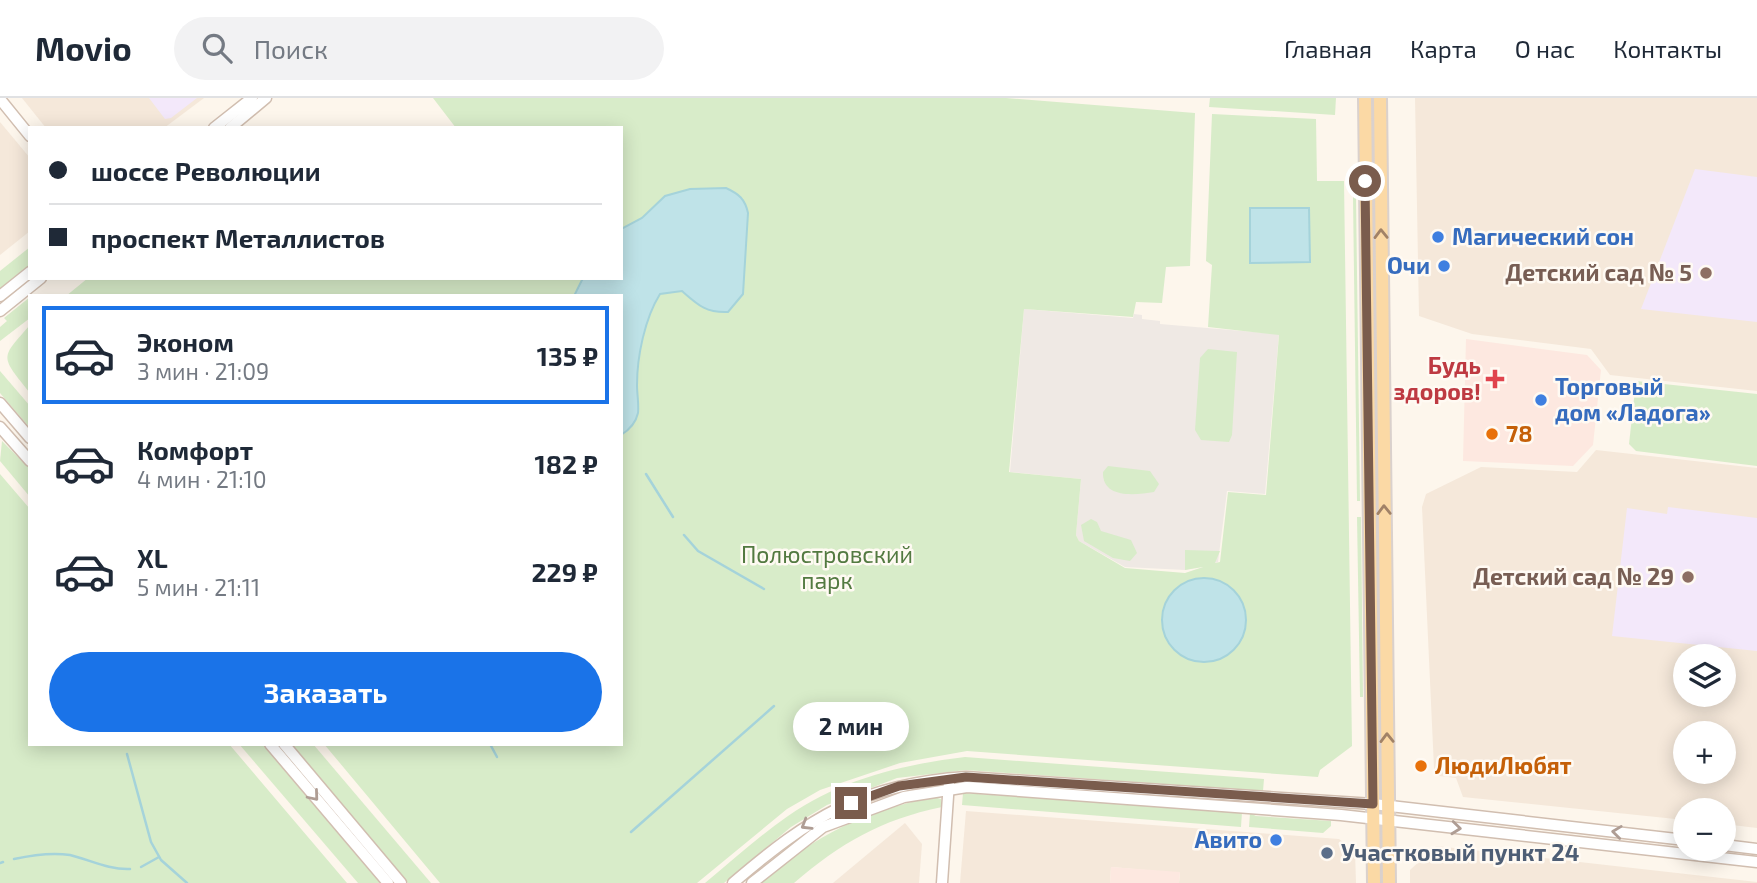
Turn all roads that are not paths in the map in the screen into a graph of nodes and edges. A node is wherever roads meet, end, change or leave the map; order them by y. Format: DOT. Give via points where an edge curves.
graph roads {
  1 [pos="252,98"];
  2 [pos="266,98"];
  3 [pos="1365,98"];
  4 [pos="1380,98"];
  5 [pos="0,99"];
  6 [pos="217,126"];
  7 [pos="232,126"];
  8 [pos="28,134"];
  9 [pos="28,274"];
  10 [pos="39,280"];
  11 [pos="0,296"];
  12 [pos="0,311"];
  13 [pos="0,402"];
  14 [pos="0,427"];
  15 [pos="28,436"];
  16 [pos="28,459"];
  17 [pos="272,746"];
  18 [pos="286,746"];
  19 [pos="949,783"];
  20 [pos="1373,804"];
  21 [pos="1388,806"];
  22 [pos="1373,819"];
  23 [pos="1388,821"];
  24 [pos="1673,839"];
  25 [pos="1736,846"];
  26 [pos="1757,849"];
  27 [pos="1757,862"];
  28 [pos="388,883"];
  29 [pos="401,883"];
  30 [pos="733,883"];
  31 [pos="752,883"];
  32 [pos="942,883"];
  33 [pos="1374,883"];
  34 [pos="1389,883"];
  1 -- 6 [label="street"];
  2 -- 7 [label="street"];
  3 -- 20 [label="main road"];
  21 -- 4 [label="main road, one-way"];
  5 -- 8 [label="street"];
  9 -- 11 [label="street"];
  10 -- 12 [label="street"];
  13 -- 15 [label="street"];
  14 -- 16 [label="street"];
  17 -- 28 [label="street, one-way"];
  18 -- 29 [label="street"];
  19 -- 20 [label="street" via="988,777"];
  19 -- 22 [label="street"];
  19 -- 30 [label="street, one-way" via="899,786 828,812 794,832"];
  19 -- 31 [label="street" via="823,827"];
  19 -- 32 [label="street"];
  20 -- 21 [label="street"];
  20 -- 22 [label="main road"];
  21 -- 23 [label="main road"];
  24 -- 21 [label="street, one-way"];
  22 -- 23 [label="street"];
  22 -- 33 [label="main road"];
  23 -- 27 [label="street, one-way"];
  23 -- 34 [label="main road"];
  25 -- 26 [label="street"];
}
